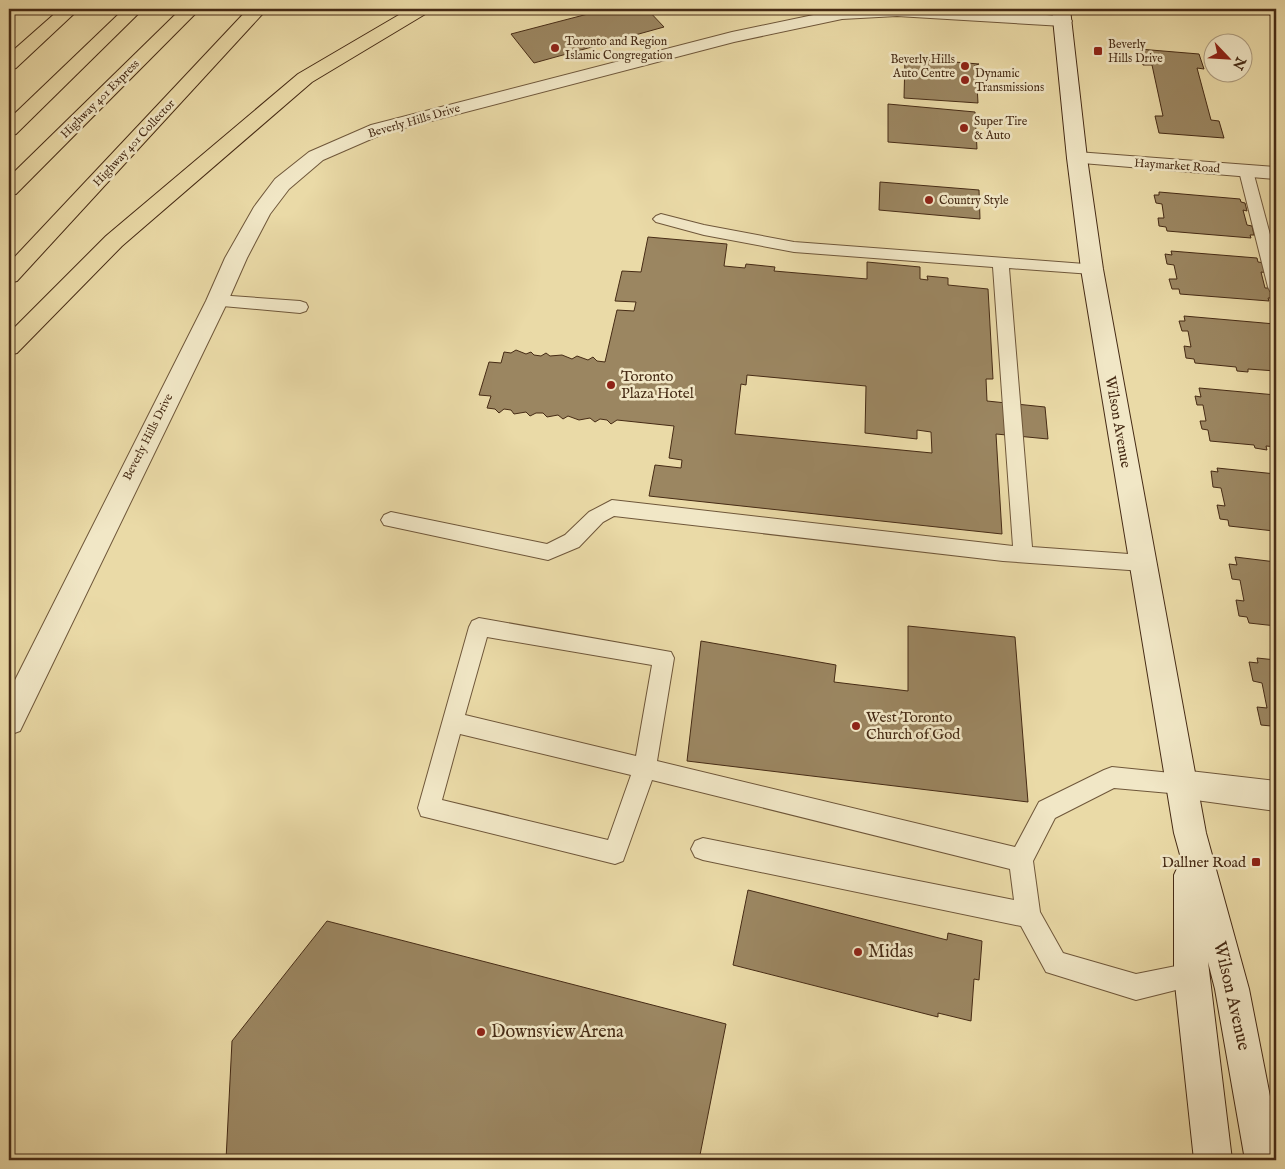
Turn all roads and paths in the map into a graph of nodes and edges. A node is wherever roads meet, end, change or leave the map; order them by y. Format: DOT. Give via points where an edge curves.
graph roads {
  1 [pos="70,9"];
  2 [pos="134,9"];
  3 [pos="191,9"];
  4 [pos="258,9"];
  5 [pos="420,9"];
  6 [pos="1062,15"];
  7 [pos="9,64"];
  8 [pos="9,130"];
  9 [pos="1077,158"];
  10 [pos="1246,171"];
  11 [pos="1276,173"];
  12 [pos="9,189"];
  13 [pos="661,219"];
  14 [pos="1001,262"];
  15 [pos="1092,269"];
  16 [pos="9,276"];
  17 [pos="1276,288"];
  18 [pos="217,301"];
  19 [pos="300,307"];
  20 [pos="9,347"];
  21 [pos="391,520"];
  22 [pos="1023,555"];
  23 [pos="1143,563"];
  24 [pos="9,722"];
  25 [pos="452,722"];
  26 [pos="645,768"];
  27 [pos="1181,784"];
  28 [pos="1276,796"];
  29 [pos="1190,833"];
  30 [pos="703,849"];
  31 [pos="1021,860"];
  32 [pos="1028,915"];
  33 [pos="1191,975"];
  34 [pos="1213,1160"];
  35 [pos="1264,1160"];
  1 -- 7 [label="highway"];
  2 -- 8 [label="highway"];
  3 -- 12 [label="highway, Highway 401 Express"];
  4 -- 16 [label="highway, Highway 401 Collector"];
  5 -- 20 [label="highway" via="305,78 114,242"];
  6 -- 9 [label="street, Wilson Avenue"];
  6 -- 18 [label="street, Beverly Hills Drive" via="842,14 732,37 378,129 316,156 282,184 261,212"];
  9 -- 10 [label="street, Haymarket Road"];
  9 -- 15 [label="street, Wilson Avenue"];
  10 -- 11 [label="street, Haymarket Road"];
  10 -- 17 [label="lane"];
  13 -- 14 [label="lane" via="794,247"];
  14 -- 15 [label="lane"];
  14 -- 22 [label="lane"];
  15 -- 23 [label="street, Wilson Avenue"];
  18 -- 19 [label="lane"];
  18 -- 24 [label="street, Beverly Hills Drive"];
  21 -- 22 [label="lane" via="548,552 572,541 612,508"];
  22 -- 23 [label="lane"];
  23 -- 27 [label="street, Wilson Avenue"];
  25 -- 26 [label="lane"];
  25 -- 26 [label="lane" via="429,808 615,853"];
  25 -- 26 [label="lane" via="479,627 664,658"];
  26 -- 31 [label="lane"];
  27 -- 28 [label="street"];
  27 -- 29 [label="street, Wilson Avenue"];
  27 -- 31 [label="lane" via="1112,777 1047,810"];
  29 -- 33 [label="street, Wilson Avenue"];
  29 -- 35 [label="street, Wilson Avenue" via="1232,989"];
  30 -- 32 [label="lane"];
  31 -- 32 [label="lane"];
  32 -- 33 [label="lane" via="1055,962 1136,988"];
  33 -- 34 [label="street, Wilson Avenue"];
}
